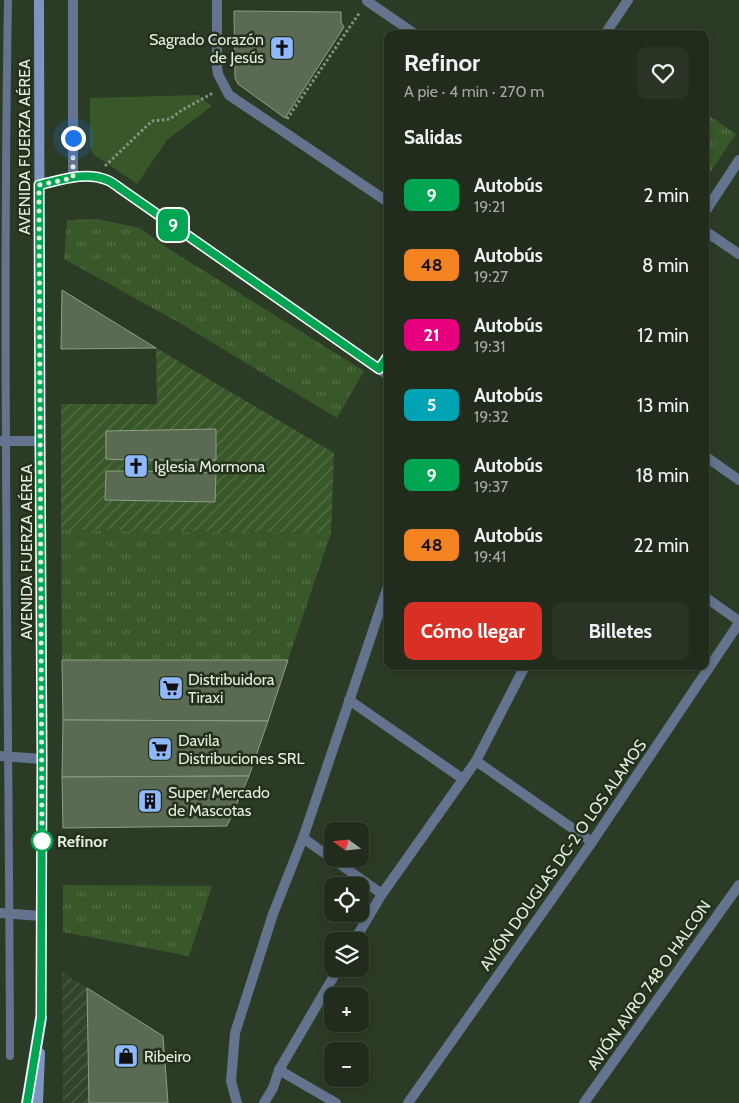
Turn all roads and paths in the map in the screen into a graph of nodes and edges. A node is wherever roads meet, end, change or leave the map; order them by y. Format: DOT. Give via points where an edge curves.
graph roads {
  1 [pos="8,0"];
  2 [pos="39,0"];
  3 [pos="73,0"];
  4 [pos="217,0"];
  5 [pos="628,0"];
  6 [pos="367,1"];
  7 [pos="409,30"];
  8 [pos="608,30"];
  9 [pos="224,86"];
  10 [pos="280,130"];
  11 [pos="739,160"];
  12 [pos="95,177"];
  13 [pos="73,178"];
  14 [pos="39,185"];
  15 [pos="384,199"];
  16 [pos="709,206"];
  17 [pos="709,234"];
  18 [pos="739,254"];
  19 [pos="383,372"];
  20 [pos="3,441"];
  21 [pos="40,441"];
  22 [pos="709,459"];
  23 [pos="739,480"];
  24 [pos="384,598"];
  25 [pos="709,599"];
  26 [pos="739,622"];
  27 [pos="709,667"];
  28 [pos="523,670"];
  29 [pos="707,670"];
  30 [pos="349,700"];
  31 [pos="4,756"];
  32 [pos="42,758"];
  33 [pos="476,761"];
  34 [pos="463,779"];
  35 [pos="303,838"];
  36 [pos="592,842"];
  37 [pos="739,885"];
  38 [pos="382,894"];
  39 [pos="5,913"];
  40 [pos="41,916"];
  41 [pos="359,932"];
  42 [pos="333,977"];
  43 [pos="41,1018"];
  44 [pos="10,1056"];
  45 [pos="279,1070"];
  46 [pos="27,1103"];
  47 [pos="38,1103"];
  48 [pos="237,1103"];
  49 [pos="264,1103"];
  50 [pos="336,1103"];
  51 [pos="408,1103"];
  52 [pos="584,1103"];
  1 -- 20 [label="lane"];
  2 -- 14 [label="main road, AVENIDA FUERZA AÉREA"];
  3 -- 13 [label="street"];
  4 -- 9 [label="street" via="217,68"];
  5 -- 8 [label="street"];
  6 -- 7 [label="street"];
  6 -- 10 [label="path"];
  9 -- 10 [label="street" via="229,95"];
  9 -- 12 [label="path" via="170,119 152,121"];
  10 -- 15 [label="street"];
  11 -- 16 [label="street"];
  12 -- 13 [label="street"];
  12 -- 19 [label="street" via="115,184"];
  13 -- 14 [label="street"];
  14 -- 21 [label="main road, AVENIDA FUERZA AÉREA"];
  17 -- 18 [label="street"];
  20 -- 21 [label="street"];
  20 -- 31 [label="lane"];
  21 -- 32 [label="main road, AVENIDA FUERZA AÉREA"];
  22 -- 23 [label="street"];
  24 -- 30 [label="street"];
  25 -- 26 [label="street"];
  26 -- 27 [label="street, AVIÓN DOUGLAS DC-2 O LOS ALAMOS"];
  28 -- 33 [label="street"];
  29 -- 36 [label="street, AVIÓN DOUGLAS DC-2 O LOS ALAMOS"];
  30 -- 34 [label="street"];
  30 -- 35 [label="street"];
  31 -- 32 [label="street"];
  31 -- 39 [label="lane"];
  32 -- 40 [label="main road, AVENIDA FUERZA AÉREA"];
  33 -- 34 [label="street"];
  33 -- 36 [label="street"];
  34 -- 38 [label="street"];
  35 -- 38 [label="street"];
  35 -- 48 [label="street" via="235,1033 231,1081"];
  36 -- 51 [label="street, AVIÓN DOUGLAS DC-2 O LOS ALAMOS"];
  37 -- 52 [label="street, AVIÓN AVRO 748 O HALCON"];
  38 -- 41 [label="street"];
  39 -- 40 [label="street"];
  39 -- 44 [label="lane"];
  40 -- 43 [label="main road, AVENIDA FUERZA AÉREA"];
  42 -- 45 [label="street"];
  43 -- 46 [label="main road"];
  43 -- 47 [label="main road, AVENIDA FUERZA AÉREA"];
  45 -- 49 [label="street"];
  45 -- 50 [label="street"];
}
